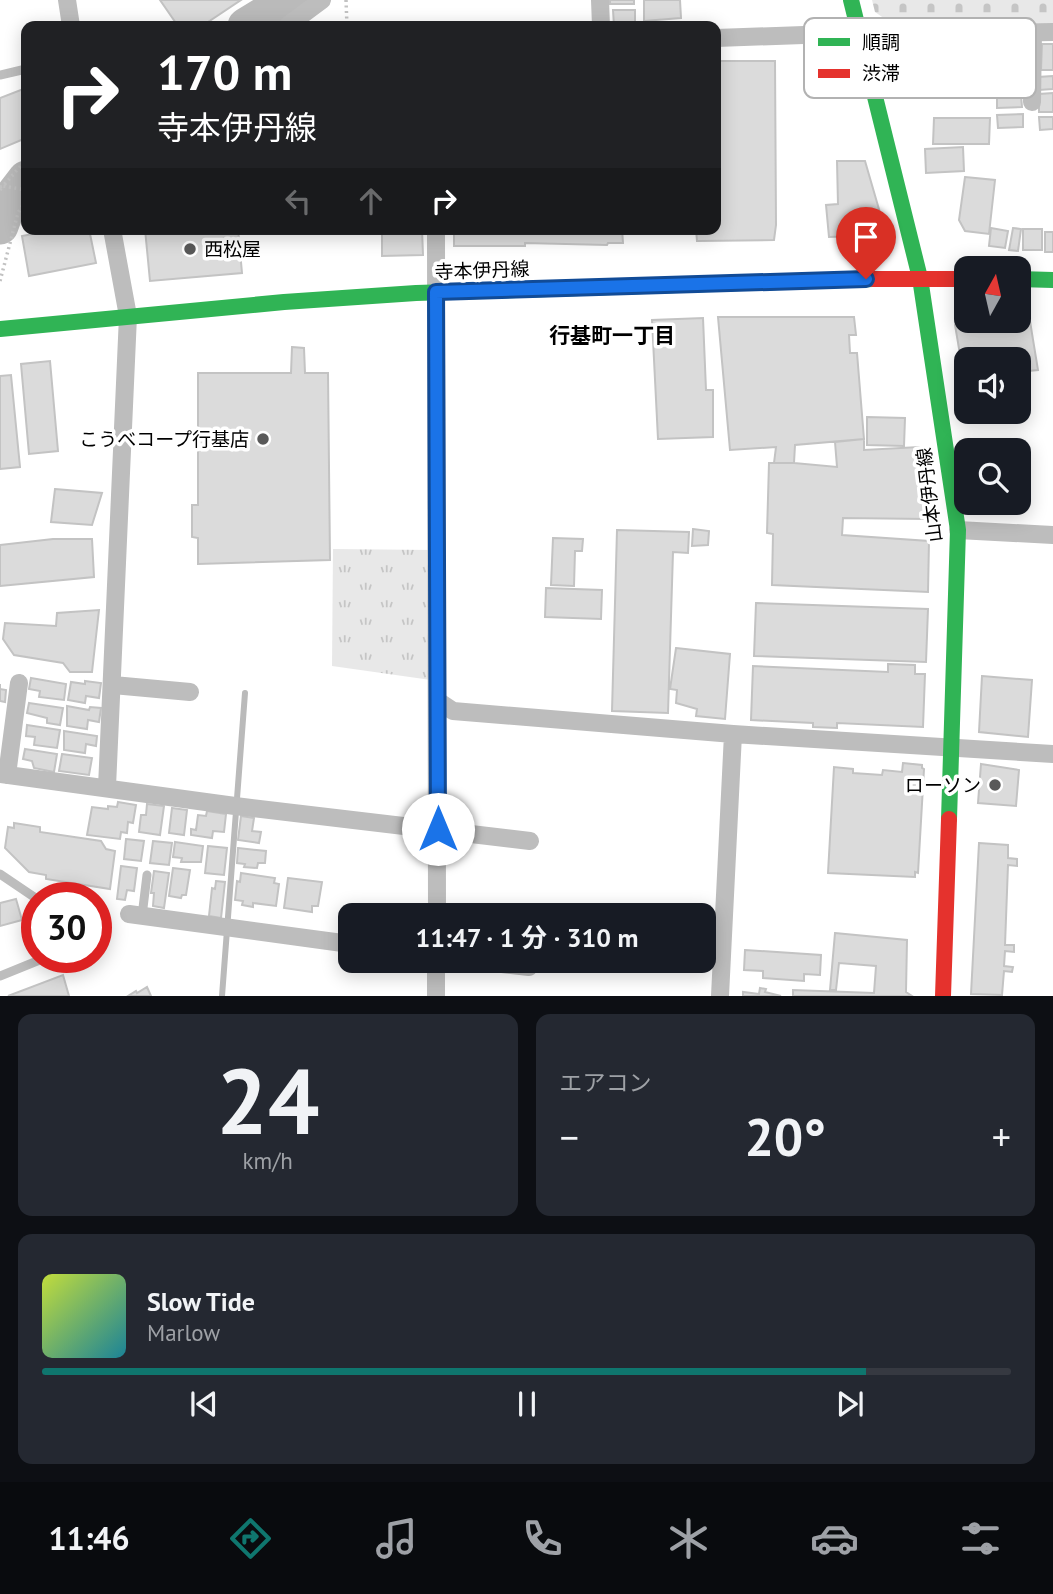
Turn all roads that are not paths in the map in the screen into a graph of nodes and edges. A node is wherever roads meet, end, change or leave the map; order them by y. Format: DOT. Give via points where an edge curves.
graph roads {
  1 [pos="67,0"];
  2 [pos="322,0"];
  3 [pos="600,0"];
  4 [pos="851,0"];
  5 [pos="855,18"];
  6 [pos="70,21"];
  7 [pos="294,21"];
  8 [pos="601,21"];
  9 [pos="804,35"];
  10 [pos="721,38"];
  11 [pos="21,70"];
  12 [pos="0,75"];
  13 [pos="875,98"];
  14 [pos="1032,98"];
  15 [pos="1032,102"];
  16 [pos="113,235"];
  17 [pos="436,235"];
  18 [pos="920,278"];
  19 [pos="954,279"];
  20 [pos="1031,279"];
  21 [pos="1053,280"];
  22 [pos="436,292"];
  23 [pos="128,316"];
  24 [pos="0,329"];
  25 [pos="958,530"];
  26 [pos="1053,535"];
  27 [pos="19,683"];
  28 [pos="113,685"];
  29 [pos="190,692"];
  30 [pos="438,701"];
  31 [pos="733,734"];
  32 [pos="950,749"];
  33 [pos="1053,754"];
  34 [pos="3,774"];
  35 [pos="107,787"];
  36 [pos="438,831"];
  37 [pos="530,841"];
  38 [pos="147,875"];
  39 [pos="2,877"];
  40 [pos="21,889"];
  41 [pos="437,903"];
  42 [pos="135,915"];
  43 [pos="338,942"];
  44 [pos="21,968"];
  45 [pos="436,973"];
  46 [pos="0,976"];
  47 [pos="436,996"];
  48 [pos="720,996"];
  49 [pos="943,996"];
  1 -- 6 [label="street"];
  2 -- 7 [label="street"];
  3 -- 8 [label="street"];
  4 -- 5 [label="main road, 山本伊丹線"];
  9 -- 10 [label="street"];
  11 -- 12 [label="lane"];
  13 -- 18 [label="main road, 山本伊丹線"];
  14 -- 15 [label="street"];
  16 -- 23 [label="street"];
  17 -- 22 [label="street"];
  18 -- 19 [label="main road, 寺本伊丹線"];
  18 -- 22 [label="main road, 寺本伊丹線"];
  18 -- 25 [label="main road, 山本伊丹線"];
  20 -- 21 [label="main road"];
  22 -- 23 [label="main road, 寺本伊丹線"];
  22 -- 30 [label="street"];
  23 -- 24 [label="main road, 寺本伊丹線"];
  23 -- 28 [label="street"];
  25 -- 26 [label="street"];
  25 -- 32 [label="main road, 山本伊丹線"];
  27 -- 34 [label="street"];
  28 -- 29 [label="street"];
  28 -- 35 [label="street"];
  30 -- 31 [label="street" via="453,711"];
  30 -- 36 [label="street"];
  31 -- 32 [label="street"];
  31 -- 48 [label="street"];
  32 -- 33 [label="street"];
  32 -- 49 [label="main road, 山本伊丹線"];
  34 -- 35 [label="street"];
  35 -- 36 [label="street"];
  36 -- 37 [label="street"];
  36 -- 41 [label="street"];
  38 -- 42 [label="lane"];
  39 -- 40 [label="lane"];
  42 -- 43 [label="street"];
  44 -- 46 [label="lane"];
  45 -- 47 [label="street"];
}
